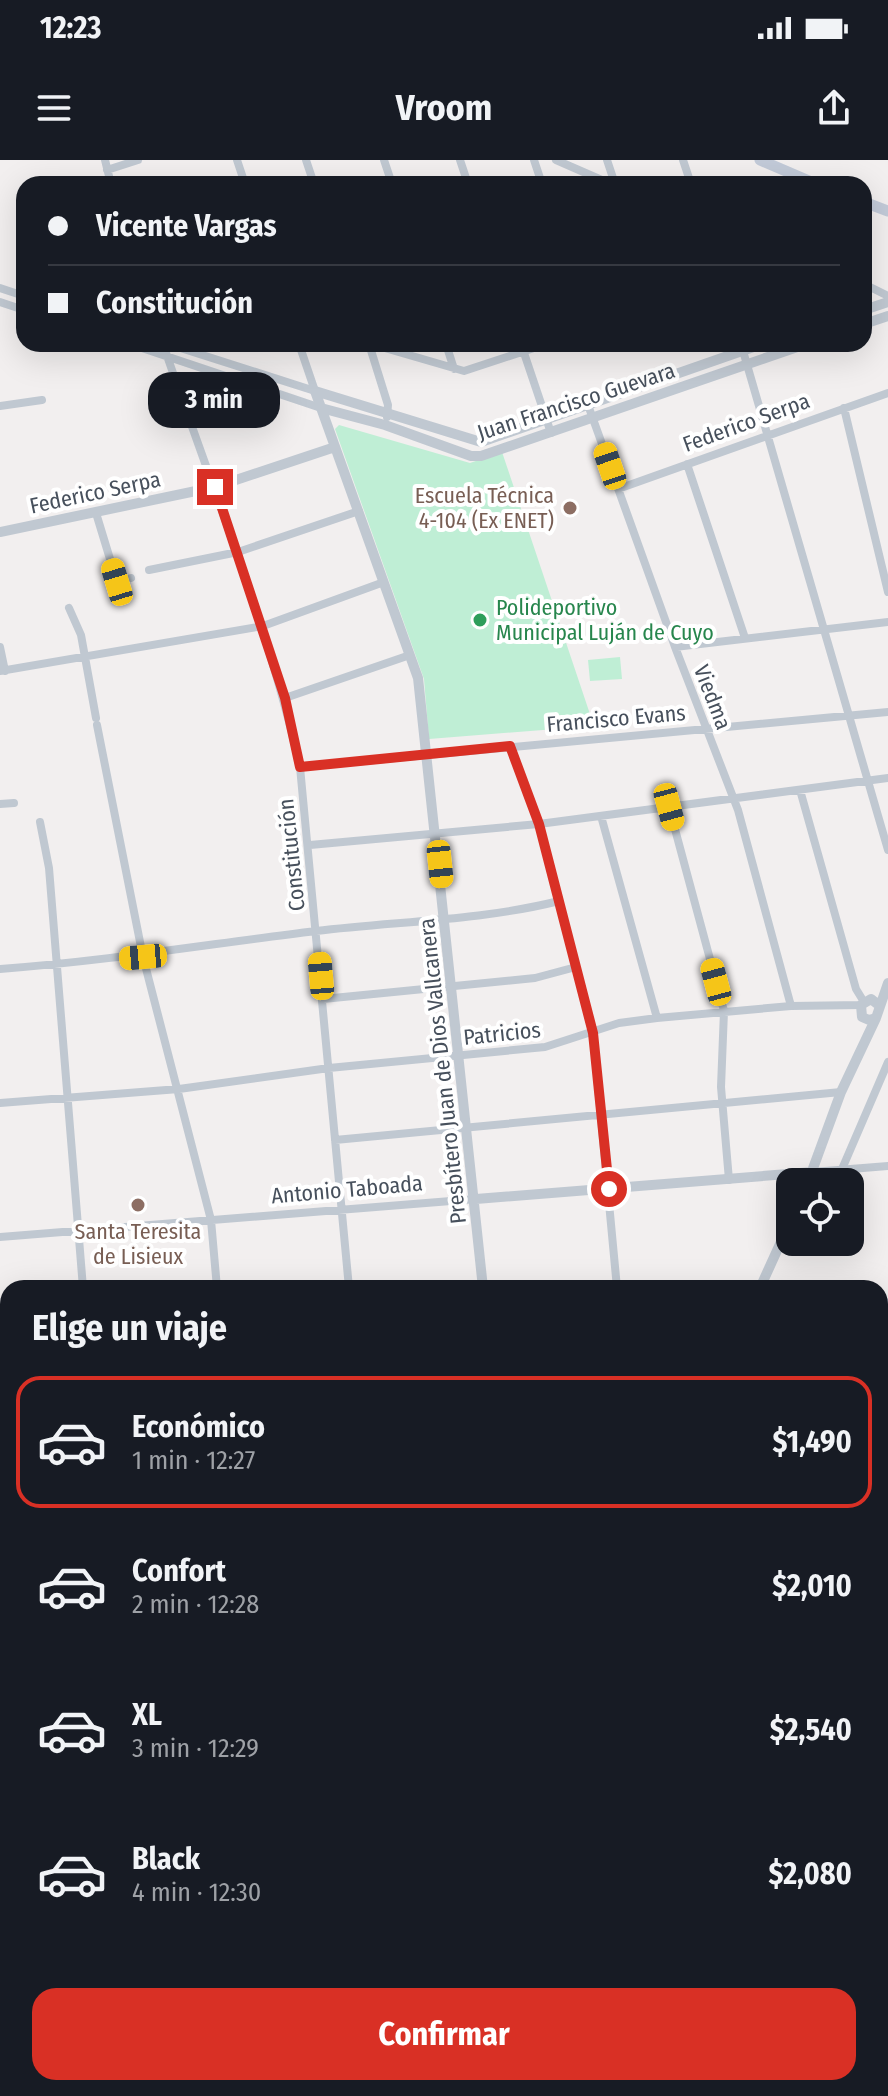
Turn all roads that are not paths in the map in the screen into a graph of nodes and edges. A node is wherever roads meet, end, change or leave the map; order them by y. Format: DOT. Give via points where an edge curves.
graph roads {
  1 [pos="105,160"];
  2 [pos="138,160"];
  3 [pos="556,160"];
  4 [pos="760,160"];
  5 [pos="107,170"];
  6 [pos="109,176"];
  7 [pos="593,176"];
  8 [pos="797,176"];
  9 [pos="155,352"];
  10 [pos="167,352"];
  11 [pos="191,352"];
  12 [pos="302,352"];
  13 [pos="372,352"];
  14 [pos="397,352"];
  15 [pos="449,352"];
  16 [pos="513,352"];
  17 [pos="523,352"];
  18 [pos="729,352"];
  19 [pos="744,352"];
  20 [pos="783,352"];
  21 [pos="167,356"];
  22 [pos="748,364"];
  23 [pos="454,369"];
  24 [pos="315,391"];
  25 [pos="888,393"];
  26 [pos="42,400"];
  27 [pos="588,405"];
  28 [pos="0,406"];
  29 [pos="321,408"];
  30 [pos="844,408"];
  31 [pos="594,418"];
  32 [pos="386,420"];
  33 [pos="546,420"];
  34 [pos="551,433"];
  35 [pos="770,434"];
  36 [pos="473,442"];
  37 [pos="335,447"];
  38 [pos="471,456"];
  39 [pos="687,464"];
  40 [pos="215,487"];
  41 [pos="618,489"];
  42 [pos="359,511"];
  43 [pos="96,513"];
  44 [pos="0,532"];
  45 [pos="238,552"];
  46 [pos="149,570"];
  47 [pos="131,578"];
  48 [pos="384,582"];
  49 [pos="888,592"];
  50 [pos="69,608"];
  51 [pos="888,622"];
  52 [pos="263,626"];
  53 [pos="826,628"];
  54 [pos="745,638"];
  55 [pos="0,647"];
  56 [pos="675,647"];
  57 [pos="85,655"];
  58 [pos="410,655"];
  59 [pos="3,671"];
  60 [pos="285,698"];
  61 [pos="888,712"];
  62 [pos="850,715"];
  63 [pos="706,729"];
  64 [pos="510,746"];
  65 [pos="427,752"];
  66 [pos="300,767"];
  67 [pos="888,778"];
  68 [pos="868,780"];
  69 [pos="800,790"];
  70 [pos="735,799"];
  71 [pos="14,803"];
  72 [pos="0,804"];
  73 [pos="669,807"];
  74 [pos="601,816"];
  75 [pos="40,822"];
  76 [pos="539,824"];
  77 [pos="437,836"];
  78 [pos="310,845"];
  79 [pos="888,850"];
  80 [pos="559,901"];
  81 [pos="445,920"];
  82 [pos="317,931"];
  83 [pos="143,957"];
  84 [pos="57,965"];
  85 [pos="576,967"];
  86 [pos="0,969"];
  87 [pos="453,987"];
  88 [pos="886,987"];
  89 [pos="323,999"];
  90 [pos="791,1006"];
  91 [pos="868,1006"];
  92 [pos="724,1011"];
  93 [pos="657,1018"];
  94 [pos="593,1033"];
  95 [pos="859,1050"];
  96 [pos="460,1055"];
  97 [pos="888,1062"];
  98 [pos="329,1068"];
  99 [pos="179,1089"];
  100 [pos="876,1091"];
  101 [pos="888,1091"];
  102 [pos="841,1092"];
  103 [pos="67,1098"];
  104 [pos="723,1102"];
  105 [pos="0,1103"];
  106 [pos="603,1113"];
  107 [pos="468,1128"];
  108 [pos="335,1140"];
  109 [pos="888,1166"];
  110 [pos="813,1168"];
  111 [pos="842,1168"];
  112 [pos="857,1168"];
  113 [pos="776,1178"];
  114 [pos="729,1180"];
  115 [pos="609,1189"];
  116 [pos="476,1199"];
  117 [pos="342,1210"];
  118 [pos="211,1220"];
  119 [pos="77,1230"];
  120 [pos="0,1237"];
  121 [pos="776,1253"];
  122 [pos="82,1280"];
  123 [pos="216,1280"];
  124 [pos="348,1280"];
  125 [pos="482,1280"];
  126 [pos="616,1280"];
  127 [pos="764,1280"];
  1 -- 5 [label="street"];
  2 -- 5 [label="street"];
  3 -- 7 [label="street"];
  4 -- 8 [label="main road"];
  5 -- 6 [label="street"];
  9 -- 21 [label="street, Juan Francisco Guevara"];
  10 -- 21 [label="street, Constitución"];
  11 -- 24 [label="street, Juan Francisco Guevara"];
  12 -- 24 [label="street, Presbítero Juan de Dios Vallcanera"];
  13 -- 32 [label="street" via="388,405"];
  14 -- 23 [label="street"];
  15 -- 23 [label="street"];
  16 -- 23 [label="street" via="472,370"];
  17 -- 33 [label="street"];
  18 -- 27 [label="street, Juan Francisco Guevara"];
  19 -- 22 [label="street"];
  20 -- 22 [label="street, Juan Francisco Guevara"];
  21 -- 29 [label="street, Juan Francisco Guevara"];
  21 -- 40 [label="street, Constitución"];
  22 -- 31 [label="street, Juan Francisco Guevara"];
  22 -- 35 [label="street"];
  24 -- 29 [label="street, Presbítero Juan de Dios Vallcanera"];
  24 -- 32 [label="street, Juan Francisco Guevara"];
  25 -- 30 [label="street, Federico Serpa"];
  26 -- 28 [label="street"];
  27 -- 31 [label="street, Viedma"];
  27 -- 33 [label="street, Juan Francisco Guevara"];
  29 -- 32 [label="street, Juan Francisco Guevara"];
  29 -- 37 [label="street, Presbítero Juan de Dios Vallcanera"];
  30 -- 35 [label="street, Federico Serpa"];
  30 -- 49 [label="street"];
  31 -- 34 [label="street, Juan Francisco Guevara"];
  31 -- 41 [label="street, Viedma"];
  32 -- 36 [label="street, Juan Francisco Guevara"];
  32 -- 38 [label="street, Juan Francisco Guevara"];
  33 -- 34 [label="street"];
  33 -- 36 [label="street, Juan Francisco Guevara"];
  34 -- 38 [label="street, Juan Francisco Guevara"];
  35 -- 39 [label="street, Federico Serpa"];
  35 -- 53 [label="street"];
  36 -- 38 [label="street"];
  37 -- 40 [label="street, Federico Serpa"];
  37 -- 42 [label="street, Presbítero Juan de Dios Vallcanera"];
  39 -- 41 [label="street, Federico Serpa"];
  39 -- 54 [label="street"];
  40 -- 43 [label="street, Federico Serpa"];
  40 -- 45 [label="street, Constitución"];
  41 -- 56 [label="street, Viedma"];
  42 -- 45 [label="street"];
  42 -- 48 [label="street, Presbítero Juan de Dios Vallcanera"];
  43 -- 44 [label="street, Federico Serpa"];
  43 -- 47 [label="street" via="117,582"];
  45 -- 46 [label="street"];
  45 -- 52 [label="street, Constitución"];
  48 -- 52 [label="street"];
  48 -- 58 [label="street, Presbítero Juan de Dios Vallcanera"];
  50 -- 57 [label="street"];
  51 -- 53 [label="street"];
  52 -- 57 [label="street"];
  52 -- 60 [label="street, Constitución"];
  53 -- 54 [label="street"];
  53 -- 62 [label="street"];
  54 -- 56 [label="street"];
  55 -- 59 [label="street"];
  56 -- 63 [label="street, Viedma"];
  57 -- 59 [label="street"];
  57 -- 83 [label="street"];
  58 -- 60 [label="street"];
  58 -- 65 [label="street, Presbítero Juan de Dios Vallcanera"];
  60 -- 66 [label="street, Constitución"];
  61 -- 62 [label="street, Francisco Evans"];
  62 -- 63 [label="street, Francisco Evans"];
  62 -- 68 [label="street"];
  63 -- 64 [label="street, Francisco Evans"];
  63 -- 70 [label="street, Viedma"];
  64 -- 65 [label="street, Francisco Evans"];
  64 -- 76 [label="street"];
  65 -- 66 [label="street, Francisco Evans"];
  65 -- 77 [label="street, Presbítero Juan de Dios Vallcanera"];
  66 -- 78 [label="street, Constitución"];
  67 -- 68 [label="street"];
  68 -- 69 [label="street"];
  68 -- 79 [label="street"];
  69 -- 70 [label="street"];
  69 -- 91 [label="street" via="856,989"];
  70 -- 73 [label="street"];
  70 -- 90 [label="street, Viedma"];
  71 -- 72 [label="street"];
  73 -- 74 [label="street"];
  73 -- 92 [label="street"];
  74 -- 76 [label="street"];
  74 -- 93 [label="street"];
  75 -- 84 [label="street"];
  76 -- 77 [label="street"];
  76 -- 80 [label="street"];
  77 -- 78 [label="street"];
  77 -- 81 [label="street, Presbítero Juan de Dios Vallcanera"];
  78 -- 82 [label="street, Constitución"];
  80 -- 81 [label="street"];
  80 -- 85 [label="street"];
  81 -- 82 [label="street"];
  81 -- 87 [label="street, Presbítero Juan de Dios Vallcanera"];
  82 -- 83 [label="street"];
  82 -- 89 [label="street, Constitución"];
  83 -- 84 [label="street"];
  83 -- 99 [label="street"];
  84 -- 86 [label="street"];
  84 -- 103 [label="street"];
  85 -- 87 [label="street" via="535,978"];
  85 -- 94 [label="street"];
  87 -- 89 [label="street"];
  87 -- 96 [label="street, Presbítero Juan de Dios Vallcanera"];
  88 -- 91 [label="street"];
  89 -- 98 [label="street, Constitución"];
  90 -- 91 [label="street, Patricios"];
  90 -- 92 [label="street, Patricios"];
  91 -- 95 [label="street"];
  91 -- 95 [label="street" via="869,1020 876,1018"];
  92 -- 93 [label="street, Patricios"];
  92 -- 104 [label="street"];
  93 -- 94 [label="street, Patricios"];
  94 -- 96 [label="street, Patricios" via="545,1047"];
  94 -- 106 [label="street"];
  95 -- 102 [label="street"];
  96 -- 98 [label="street, Patricios"];
  96 -- 107 [label="street, Presbítero Juan de Dios Vallcanera"];
  97 -- 100 [label="street"];
  98 -- 99 [label="street, Patricios"];
  98 -- 108 [label="street, Constitución"];
  99 -- 103 [label="street, Patricios"];
  99 -- 118 [label="street"];
  100 -- 101 [label="street"];
  100 -- 111 [label="street"];
  102 -- 104 [label="street"];
  102 -- 110 [label="street"];
  103 -- 105 [label="street, Patricios"];
  103 -- 119 [label="street"];
  104 -- 106 [label="street"];
  104 -- 114 [label="street"];
  106 -- 107 [label="street"];
  106 -- 115 [label="street"];
  107 -- 108 [label="street"];
  107 -- 116 [label="street, Presbítero Juan de Dios Vallcanera"];
  108 -- 117 [label="street, Constitución"];
  109 -- 112 [label="street, Antonio Taboada"];
  113 -- 114 [label="street, Antonio Taboada"];
  114 -- 115 [label="street, Antonio Taboada"];
  115 -- 116 [label="street, Antonio Taboada"];
  115 -- 126 [label="street"];
  116 -- 117 [label="street, Antonio Taboada"];
  116 -- 125 [label="street, Presbítero Juan de Dios Vallcanera"];
  117 -- 118 [label="street, Antonio Taboada"];
  117 -- 124 [label="street, Constitución"];
  118 -- 119 [label="street, Antonio Taboada"];
  118 -- 123 [label="street"];
  119 -- 120 [label="street, Antonio Taboada"];
  119 -- 122 [label="street"];
  121 -- 127 [label="street"];
}
